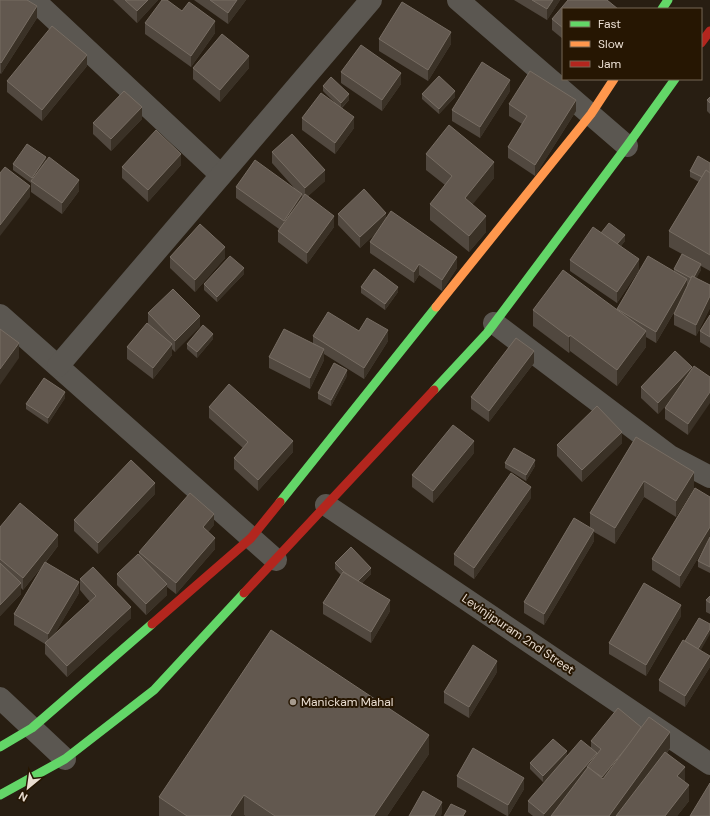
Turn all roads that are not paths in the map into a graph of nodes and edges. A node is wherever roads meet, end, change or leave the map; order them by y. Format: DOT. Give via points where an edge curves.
graph roads {
  1 [pos="34,0"];
  2 [pos="371,0"];
  3 [pos="458,0"];
  4 [pos="710,31"];
  5 [pos="702,42"];
  6 [pos="613,80"];
  7 [pos="674,80"];
  8 [pos="591,114"];
  9 [pos="627,146"];
  10 [pos="221,175"];
  11 [pos="0,315"];
  12 [pos="494,323"];
  13 [pos="58,366"];
  14 [pos="710,477"];
  15 [pos="326,505"];
  16 [pos="251,538"];
  17 [pos="276,560"];
  18 [pos="0,698"];
  19 [pos="32,728"];
  20 [pos="0,747"];
  21 [pos="65,759"];
  22 [pos="710,764"];
  23 [pos="0,795"];
  1 -- 10 [label="street"];
  2 -- 10 [label="street"];
  3 -- 8 [label="street"];
  4 -- 5 [label="main road"];
  6 -- 8 [label="main road"];
  7 -- 9 [label="main road"];
  8 -- 9 [label="street"];
  8 -- 16 [label="main road"];
  9 -- 12 [label="main road"];
  10 -- 13 [label="street"];
  11 -- 13 [label="street"];
  12 -- 14 [label="street" via="670,456"];
  12 -- 15 [label="main road"];
  13 -- 16 [label="street"];
  15 -- 17 [label="main road"];
  15 -- 22 [label="street, Levinjipuram 2nd Street"];
  16 -- 17 [label="street"];
  16 -- 19 [label="main road"];
  17 -- 21 [label="main road" via="154,690"];
  18 -- 19 [label="street"];
  19 -- 20 [label="main road"];
  19 -- 21 [label="street"];
  21 -- 23 [label="main road"];
}
